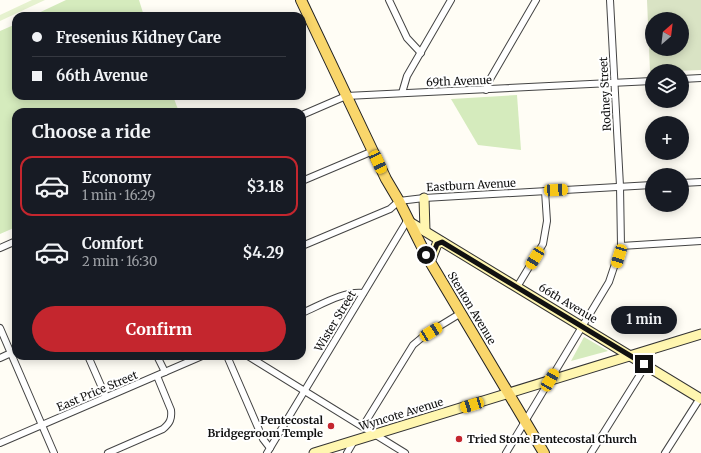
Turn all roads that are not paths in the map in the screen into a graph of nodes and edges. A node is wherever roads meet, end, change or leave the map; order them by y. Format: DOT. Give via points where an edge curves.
graph roads {
  1 [pos="301,0"];
  2 [pos="390,0"];
  3 [pos="451,0"];
  4 [pos="536,0"];
  5 [pos="610,0"];
  6 [pos="420,53"];
  7 [pos="701,78"];
  8 [pos="689,79"];
  9 [pos="645,81"];
  10 [pos="614,83"];
  11 [pos="486,90"];
  12 [pos="402,93"];
  13 [pos="346,96"];
  14 [pos="306,113"];
  15 [pos="373,151"];
  16 [pos="306,180"];
  17 [pos="701,182"];
  18 [pos="689,183"];
  19 [pos="645,184"];
  20 [pos="620,186"];
  21 [pos="545,191"];
  22 [pos="424,198"];
  23 [pos="399,201"];
  24 [pos="408,220"];
  25 [pos="425,231"];
  26 [pos="442,242"];
  27 [pos="701,242"];
  28 [pos="12,243"];
  29 [pos="306,244"];
  30 [pos="621,246"];
  31 [pos="0,248"];
  32 [pos="430,262"];
  33 [pos="517,287"];
  34 [pos="363,293"];
  35 [pos="306,312"];
  36 [pos="461,313"];
  37 [pos="582,326"];
  38 [pos="0,328"];
  39 [pos="701,334"];
  40 [pos="7,344"];
  41 [pos="0,347"];
  42 [pos="11,353"];
  43 [pos="631,355"];
  44 [pos="0,358"];
  45 [pos="14,360"];
  46 [pos="90,360"];
  47 [pos="160,360"];
  48 [pos="193,360"];
  49 [pos="229,360"];
  50 [pos="255,360"];
  51 [pos="646,365"];
  52 [pos="165,372"];
  53 [pos="157,376"];
  54 [pos="550,380"];
  55 [pos="305,390"];
  56 [pos="508,393"];
  57 [pos="106,397"];
  58 [pos="700,398"];
  59 [pos="525,422"];
  60 [pos="42,425"];
  61 [pos="363,426"];
  62 [pos="374,434"];
  63 [pos="355,440"];
  64 [pos="0,443"];
  65 [pos="269,450"];
  66 [pos="54,453"];
  67 [pos="108,453"];
  68 [pos="314,453"];
  69 [pos="347,453"];
  70 [pos="405,453"];
  71 [pos="506,453"];
  72 [pos="544,453"];
  73 [pos="591,453"];
  74 [pos="665,453"];
  1 -- 13 [label="main road, Stenton Avenue"];
  2 -- 6 [label="street" via="407,38"];
  3 -- 6 [label="street"];
  4 -- 11 [label="street"];
  5 -- 10 [label="street, Rodney Street"];
  6 -- 12 [label="street" via="407,76"];
  7 -- 8 [label="street"];
  9 -- 10 [label="street, 69th Avenue"];
  10 -- 11 [label="street, 69th Avenue"];
  10 -- 20 [label="street, Rodney Street"];
  11 -- 12 [label="street, 69th Avenue"];
  12 -- 13 [label="street, 69th Avenue"];
  13 -- 14 [label="street"];
  13 -- 15 [label="main road, Stenton Avenue"];
  15 -- 16 [label="street"];
  15 -- 23 [label="main road, Stenton Avenue"];
  17 -- 18 [label="street"];
  19 -- 20 [label="street, Eastburn Avenue"];
  20 -- 21 [label="street, Eastburn Avenue"];
  20 -- 30 [label="street, Rodney Street"];
  21 -- 22 [label="street, Eastburn Avenue"];
  21 -- 33 [label="street" via="547,221 543,244"];
  22 -- 23 [label="street, Eastburn Avenue"];
  22 -- 25 [label="street"];
  23 -- 24 [label="main road, Stenton Avenue"];
  23 -- 29 [label="street, Eastburn Avenue" via="390,209"];
  24 -- 25 [label="street, 66th Avenue"];
  24 -- 32 [label="main road, Stenton Avenue"];
  24 -- 34 [label="street, Wister Street"];
  25 -- 26 [label="street, 66th Avenue"];
  26 -- 32 [label="street" via="437,244"];
  26 -- 33 [label="street, 66th Avenue"];
  27 -- 30 [label="street"];
  28 -- 31 [label="street"];
  30 -- 37 [label="street, Rodney Street" via="609,282"];
  32 -- 36 [label="main road, Stenton Avenue"];
  33 -- 37 [label="street, 66th Avenue"];
  34 -- 35 [label="street" via="345,295"];
  34 -- 55 [label="street, Wister Street"];
  36 -- 56 [label="main road, Stenton Avenue"];
  36 -- 61 [label="street" via="413,345"];
  37 -- 43 [label="street, 66th Avenue"];
  37 -- 54 [label="street, Rodney Street"];
  38 -- 40 [label="street"];
  39 -- 43 [label="street, Wyncote Avenue"];
  40 -- 41 [label="street"];
  40 -- 42 [label="street"];
  42 -- 44 [label="street"];
  43 -- 51 [label="street, 66th Avenue"];
  43 -- 54 [label="street, Wyncote Avenue"];
  45 -- 60 [label="street"];
  46 -- 57 [label="street"];
  47 -- 52 [label="street"];
  48 -- 52 [label="street, East Price Street"];
  49 -- 65 [label="street"];
  50 -- 55 [label="street"];
  51 -- 58 [label="street, 66th Avenue"];
  51 -- 73 [label="street"];
  52 -- 53 [label="street, East Price Street"];
  53 -- 57 [label="street, East Price Street"];
  53 -- 67 [label="street" via="171,410 169,424 163,430"];
  54 -- 56 [label="street, Wyncote Avenue"];
  54 -- 59 [label="street, Rodney Street"];
  55 -- 61 [label="street"];
  55 -- 65 [label="street, Wister Street"];
  56 -- 59 [label="main road, Stenton Avenue"];
  56 -- 62 [label="street, Wyncote Avenue"];
  57 -- 60 [label="street, East Price Street"];
  58 -- 74 [label="street"];
  59 -- 71 [label="street, Rodney Street"];
  59 -- 72 [label="main road, Stenton Avenue"];
  60 -- 64 [label="street, East Price Street"];
  60 -- 66 [label="street"];
  61 -- 62 [label="street"];
  62 -- 63 [label="street, Wyncote Avenue"];
  62 -- 70 [label="street"];
  63 -- 68 [label="street, Wyncote Avenue"];
  63 -- 69 [label="street"];
}
